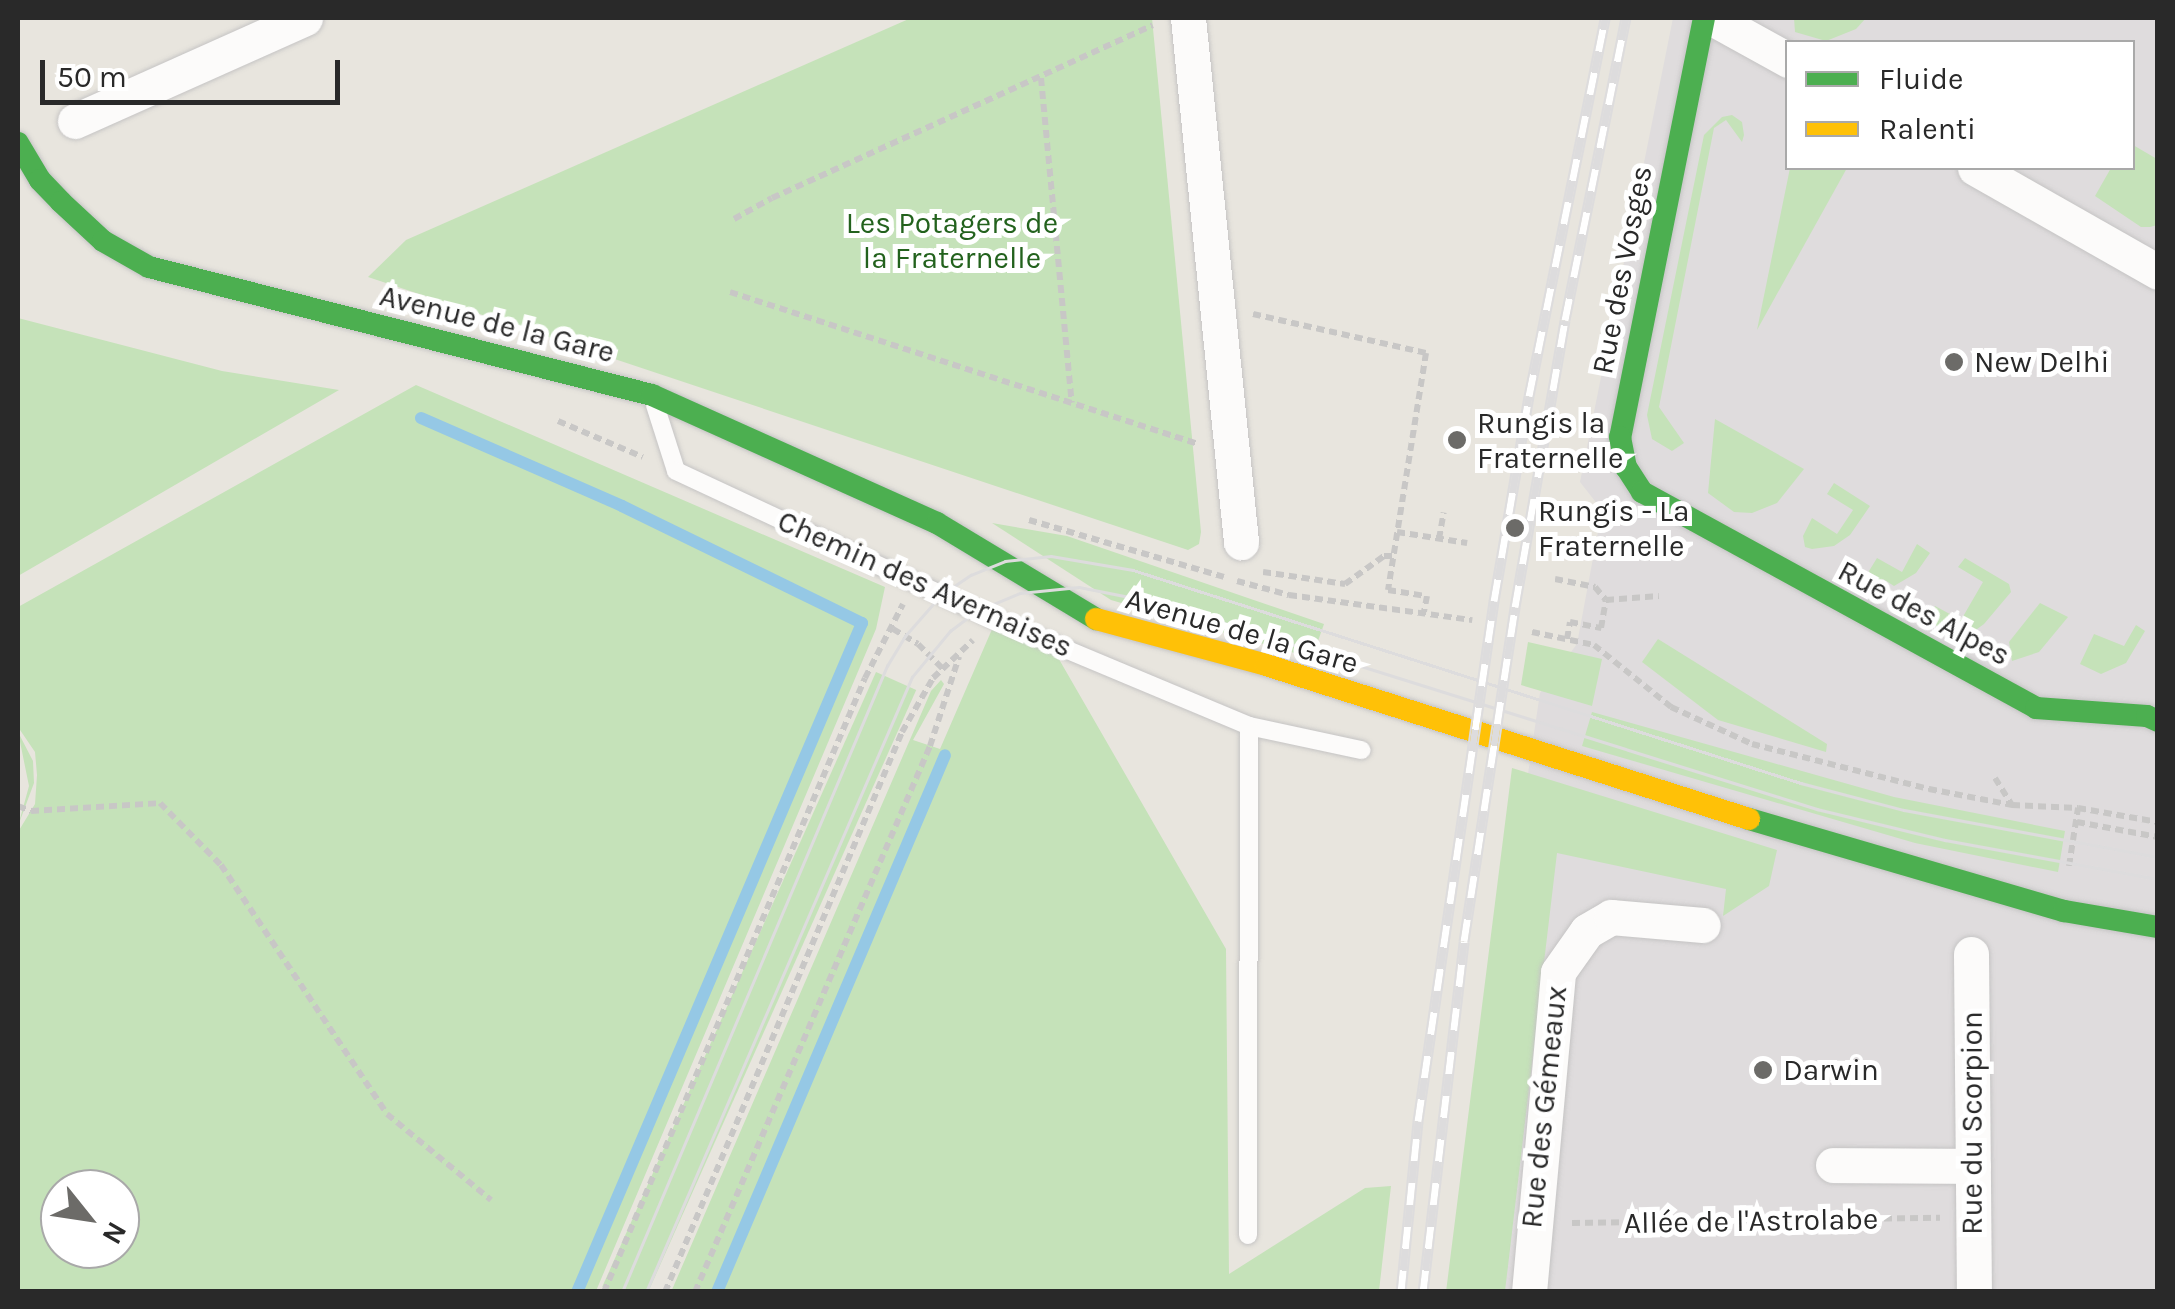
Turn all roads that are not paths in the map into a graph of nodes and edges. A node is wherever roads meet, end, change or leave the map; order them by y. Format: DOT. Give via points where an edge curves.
graph roads {
  1 [pos="305,18"];
  2 [pos="1704,18"];
  3 [pos="1712,18"];
  4 [pos="1173,20"];
  5 [pos="1785,58"];
  6 [pos="76,121"];
  7 [pos="18,143"];
  8 [pos="1979,170"];
  9 [pos="2158,272"];
  10 [pos="652,394"];
  11 [pos="1675,512"];
  12 [pos="1245,559"];
  13 [pos="2158,720"];
  14 [pos="1249,726"];
  15 [pos="1361,750"];
  16 [pos="1703,925"];
  17 [pos="2158,927"];
  18 [pos="1971,954"];
  19 [pos="1833,1166"];
  20 [pos="1973,1166"];
  21 [pos="1248,1235"];
  22 [pos="1529,1292"];
  23 [pos="1974,1292"];
  1 -- 6 [label="street"];
  2 -- 11 [label="main road, Rue des Vosges" via="1620,436 1626,467 1642,492"];
  3 -- 5 [label="street"];
  4 -- 12 [label="street" via="1220,323"];
  7 -- 10 [label="main road, Avenue de la Gare" via="61,202 125,255 178,276"];
  8 -- 9 [label="street"];
  10 -- 14 [label="lane, Chemin des Avernaises" via="676,472 996,620"];
  10 -- 17 [label="main road, Avenue de la Gare" via="937,523 1094,619 1266,665 1688,801 2064,911"];
  11 -- 13 [label="main road, Rue des Alpes" via="2036,708"];
  14 -- 15 [label="lane, Chemin des Avernaises"];
  14 -- 21 [label="lane"];
  16 -- 22 [label="street, Rue des Gémeaux" via="1611,917 1588,930 1558,972"];
  18 -- 20 [label="street, Rue du Scorpion"];
  19 -- 20 [label="street, Allée de l'Astrolabe"];
  20 -- 23 [label="street, Rue du Scorpion"];
}
